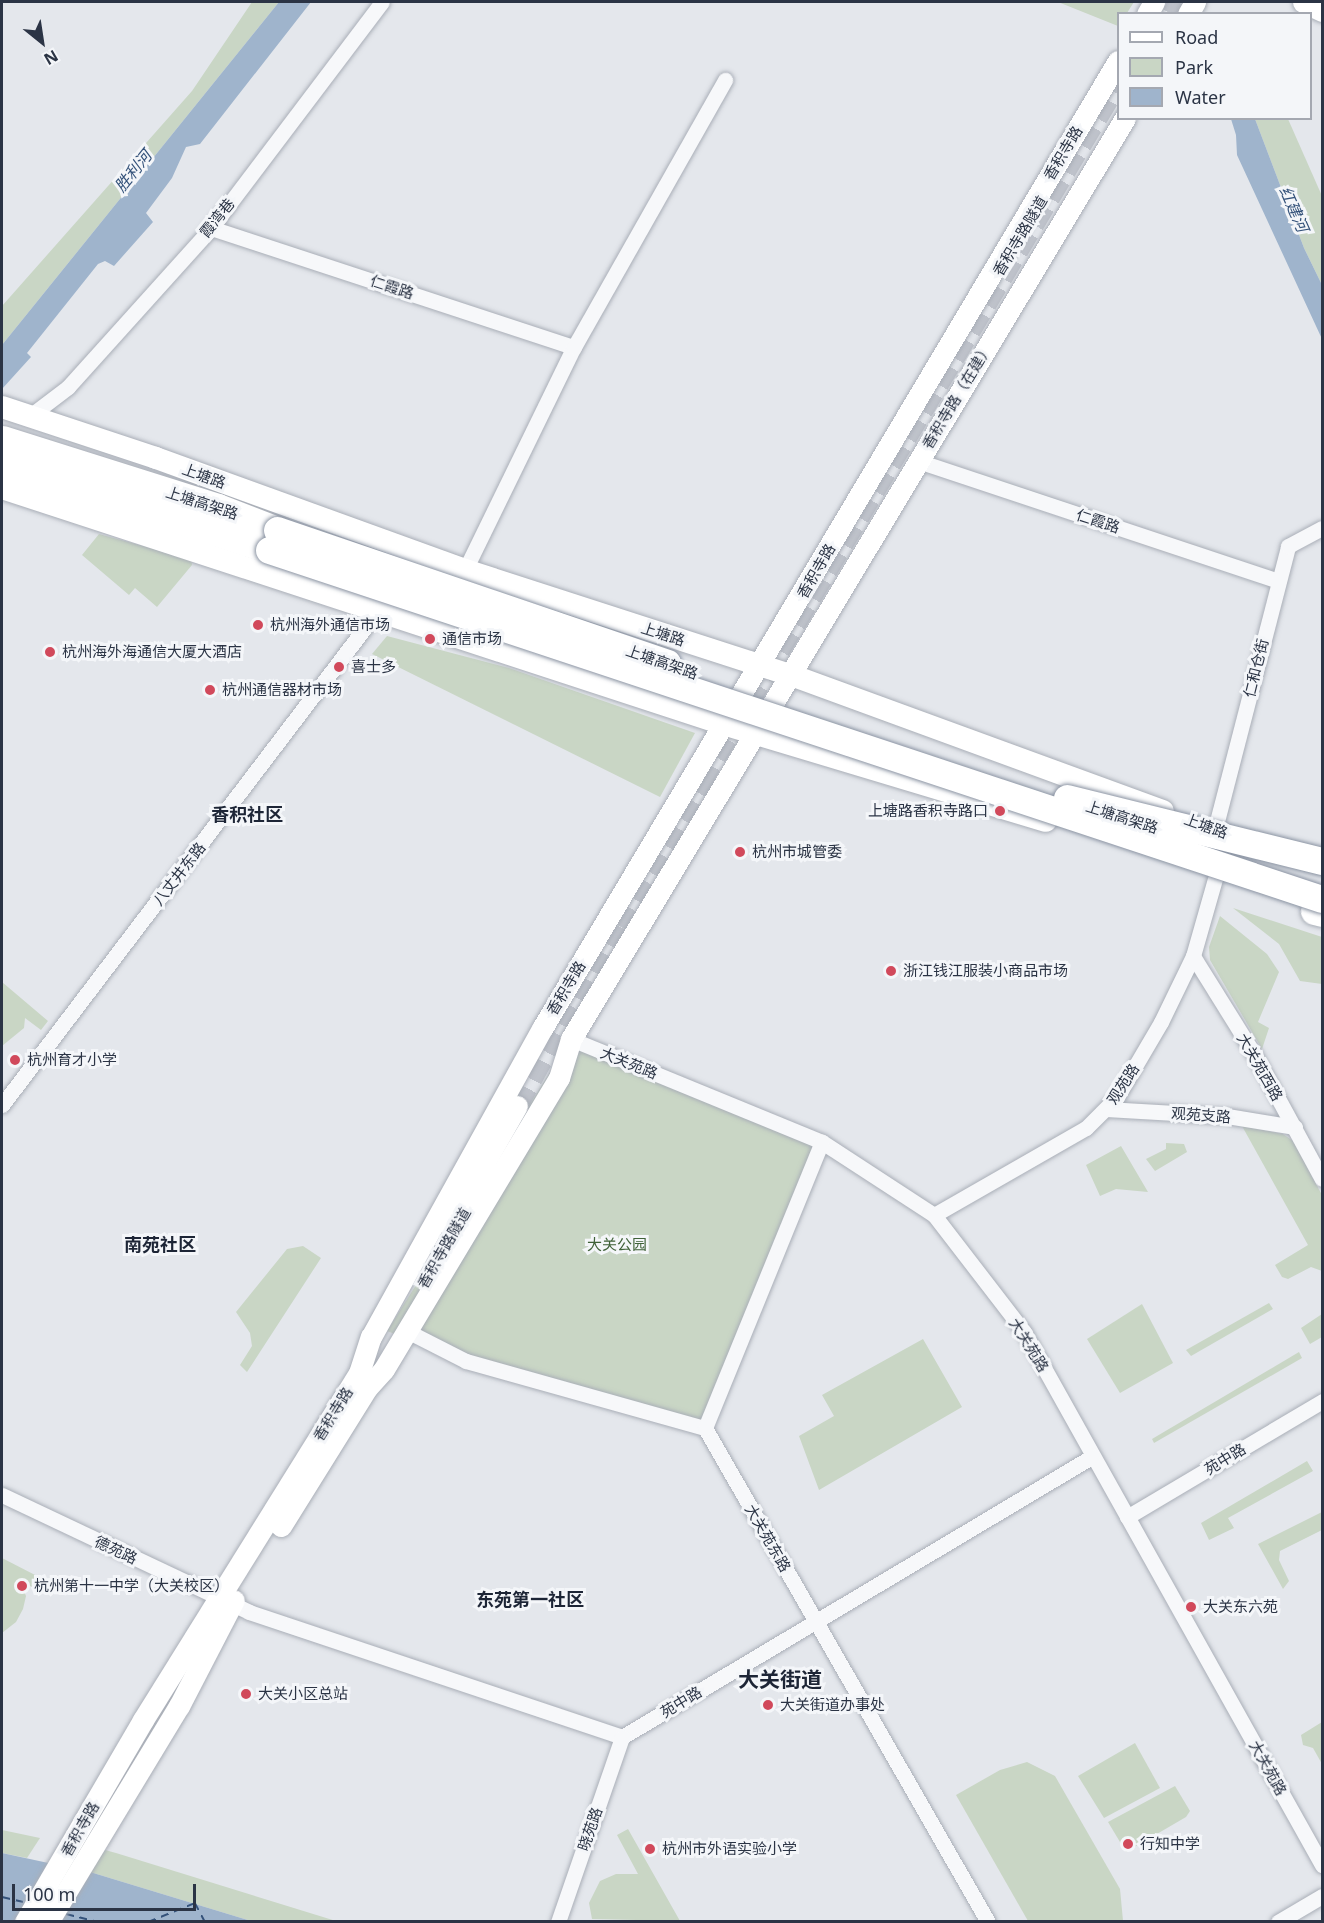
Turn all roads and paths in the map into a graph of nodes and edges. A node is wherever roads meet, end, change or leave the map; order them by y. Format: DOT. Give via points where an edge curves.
graph roads {
  1 [pos="382,2"];
  2 [pos="1303,2"];
  3 [pos="1323,11"];
  4 [pos="1117,64"];
  5 [pos="726,80"];
  6 [pos="1124,120"];
  7 [pos="1063,164"];
  8 [pos="1082,177"];
  9 [pos="211,228"];
  10 [pos="973,304"];
  11 [pos="1009,310"];
  12 [pos="574,347"];
  13 [pos="2,407"];
  14 [pos="30,416"];
  15 [pos="2,422"];
  16 [pos="2,439"];
  17 [pos="918,461"];
  18 [pos="2,463"];
  19 [pos="2,474"];
  20 [pos="2,488"];
  21 [pos="218,507"];
  22 [pos="193,525"];
  23 [pos="1323,528"];
  24 [pos="465,570"];
  25 [pos="1279,581"];
  26 [pos="376,613"];
  27 [pos="760,666"];
  28 [pos="791,675"];
  29 [pos="723,724"];
  30 [pos="757,734"];
  31 [pos="1002,794"];
  32 [pos="1058,796"];
  33 [pos="1215,829"];
  34 [pos="1323,861"];
  35 [pos="1323,868"];
  36 [pos="1218,872"];
  37 [pos="1323,881"];
  38 [pos="1323,899"];
  39 [pos="1323,907"];
  40 [pos="1323,914"];
  41 [pos="1193,956"];
  42 [pos="543,1027"];
  43 [pos="571,1039"];
  44 [pos="2,1105"];
  45 [pos="520,1108"];
  46 [pos="1106,1109"];
  47 [pos="1294,1127"];
  48 [pos="822,1142"];
  49 [pos="1323,1179"];
  50 [pos="934,1215"];
  51 [pos="406,1331"];
  52 [pos="363,1380"];
  53 [pos="1323,1401"];
  54 [pos="705,1428"];
  55 [pos="1093,1456"];
  56 [pos="2,1495"];
  57 [pos="1127,1516"];
  58 [pos="226,1602"];
  59 [pos="816,1621"];
  60 [pos="622,1737"];
  61 [pos="1323,1865"];
  62 [pos="1323,1896"];
  63 [pos="25,1922"];
  64 [pos="48,1922"];
  65 [pos="558,1922"];
  66 [pos="988,1922"];
  67 [pos="1278,1922"];
  1 -- 9 [label="street, 霞湾巷"];
  2 -- 3 [label="main road"];
  4 -- 10 [label="main road, 香积寺路"];
  5 -- 12 [label="street"];
  6 -- 11 [label="main road, 香积寺路（在建）"];
  7 -- 10 [label="main road, 香积寺路隧道" via="1000,273"];
  8 -- 11 [label="main road, 香积寺路隧道" via="1016,286"];
  9 -- 12 [label="street, 仁霞路"];
  9 -- 14 [label="street, 霞湾巷" via="68,387"];
  10 -- 27 [label="main road, 香积寺路"];
  11 -- 17 [label="main road, 香积寺路（在建）"];
  12 -- 24 [label="street"];
  13 -- 14 [label="main road, 上塘路"];
  14 -- 24 [label="main road, 上塘路"];
  15 -- 21 [label="highway" via="140,470"];
  16 -- 21 [label="highway, 上塘高架路"];
  17 -- 25 [label="street, 仁霞路"];
  17 -- 28 [label="main road, 香积寺路（在建）"];
  18 -- 22 [label="highway, 上塘高架路"];
  19 -- 22 [label="highway" via="106,506"];
  20 -- 26 [label="main road"];
  21 -- 32 [label="highway, 上塘高架路, bridge"];
  22 -- 31 [label="highway, 上塘高架路, bridge"];
  23 -- 25 [label="street, 仁和仓街" via="1288,546"];
  24 -- 27 [label="main road, 上塘路"];
  25 -- 33 [label="street, 仁和仓街"];
  26 -- 29 [label="main road"];
  26 -- 44 [label="street, 八丈井东路"];
  27 -- 28 [label="main road, 上塘路"];
  27 -- 29 [label="main road, 香积寺路"];
  28 -- 30 [label="main road, 香积寺路"];
  28 -- 33 [label="main road, 上塘路"];
  29 -- 30 [label="main road"];
  29 -- 42 [label="main road, 香积寺路"];
  30 -- 36 [label="main road"];
  30 -- 43 [label="main road, 香积寺路"];
  31 -- 38 [label="highway, 上塘高架路, bridge"];
  31 -- 40 [label="highway, bridge" via="1193,872"];
  32 -- 34 [label="highway, bridge"];
  32 -- 37 [label="highway, 上塘高架路, bridge"];
  33 -- 35 [label="main road, 上塘路"];
  36 -- 39 [label="main road"];
  36 -- 41 [label="street, 观苑路"];
  41 -- 46 [label="street, 观苑路" via="1161,1022"];
  41 -- 47 [label="street, 大关苑西路"];
  42 -- 43 [label="main road, 大关苑路"];
  42 -- 52 [label="main road, 香积寺路" via="371,1337"];
  43 -- 48 [label="street, 大关苑路"];
  43 -- 51 [label="main road, 香积寺路" via="559,1078"];
  45 -- 52 [label="main road, 香积寺路隧道" via="377,1363"];
  46 -- 47 [label="street, 观苑支路" via="1227,1116"];
  46 -- 50 [label="street, 观苑路" via="1086,1128"];
  47 -- 49 [label="street, 大关苑西路"];
  48 -- 50 [label="street, 大关苑路"];
  48 -- 54 [label="street"];
  50 -- 55 [label="street, 大关苑路" via="1024,1332"];
  51 -- 52 [label="main road, 香积寺路" via="384,1369"];
  51 -- 54 [label="street" via="465,1361"];
  52 -- 58 [label="main road, 香积寺路"];
  53 -- 57 [label="street, 苑中路"];
  54 -- 59 [label="street, 大关苑东路"];
  55 -- 57 [label="street, 大关苑路"];
  55 -- 59 [label="street, 苑中路"];
  56 -- 58 [label="street, 德苑路"];
  57 -- 61 [label="street, 大关苑路"];
  58 -- 60 [label="street" via="420,1672"];
  58 -- 63 [label="main road, 香积寺路" via="100,1794"];
  58 -- 64 [label="main road, 香积寺路" via="179,1706"];
  59 -- 60 [label="street, 苑中路"];
  59 -- 66 [label="street, 大关苑东路"];
  60 -- 65 [label="street, 晓苑路"];
  62 -- 67 [label="street"];
}
